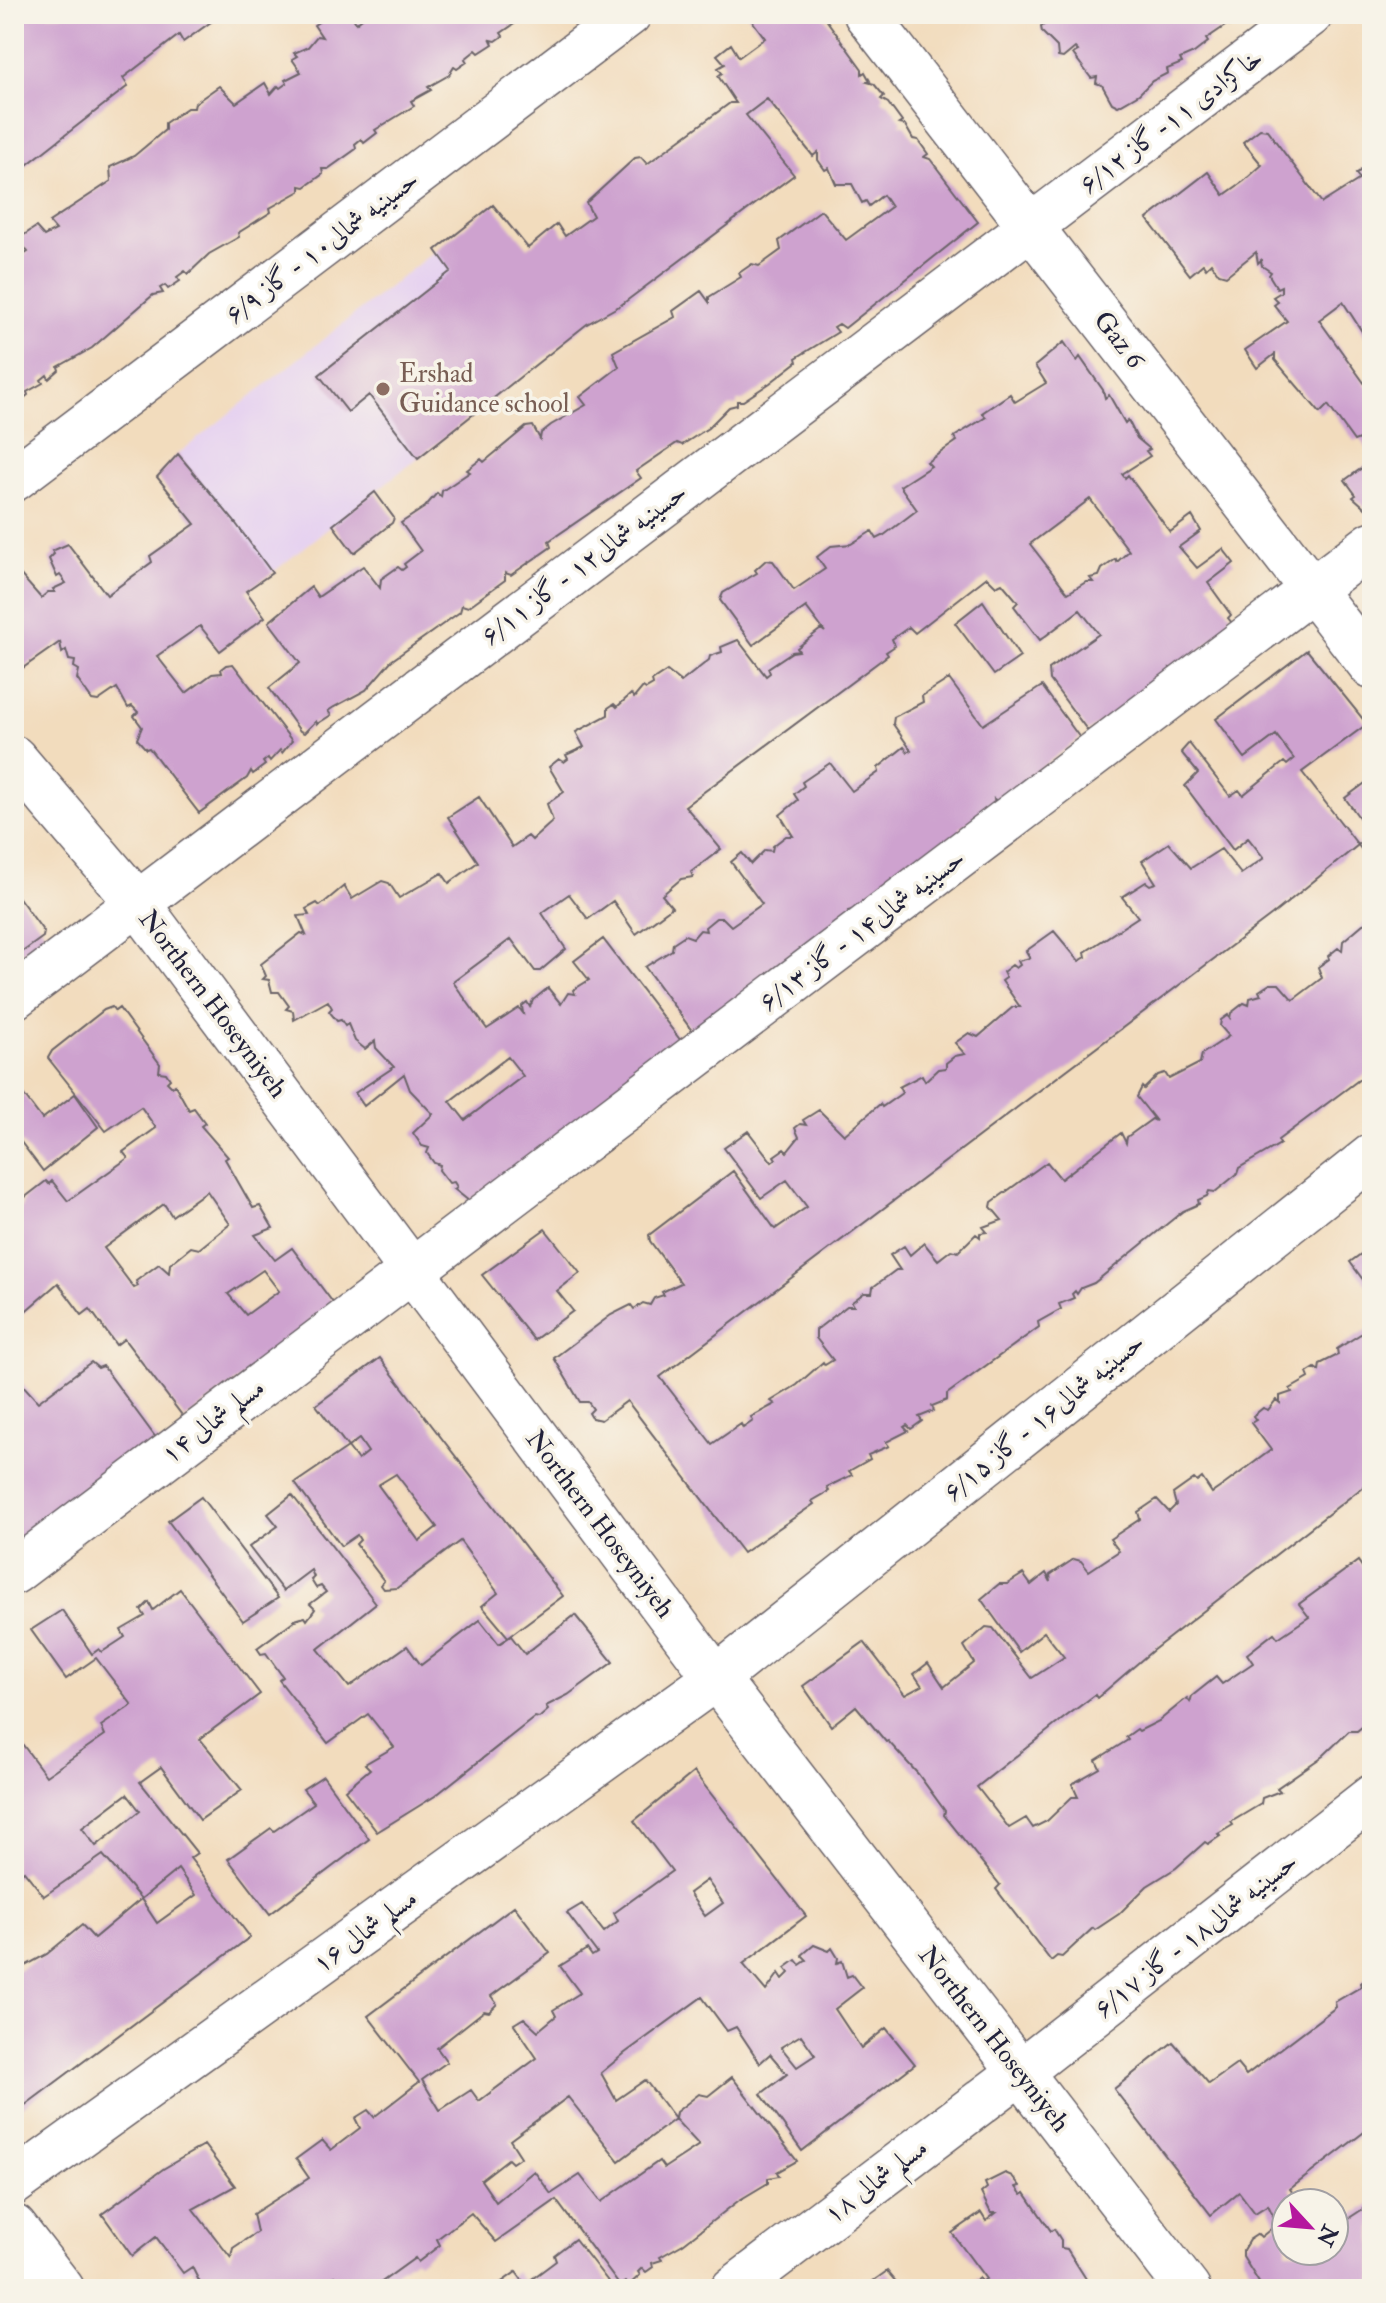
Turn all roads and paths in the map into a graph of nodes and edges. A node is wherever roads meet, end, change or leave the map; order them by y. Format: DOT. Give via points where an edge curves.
graph roads {
  1 [pos="629,14"];
  2 [pos="866,14"];
  3 [pos="1311,14"];
  4 [pos="1032,228"];
  5 [pos="14,479"];
  6 [pos="1372,544"];
  7 [pos="1312,589"];
  8 [pos="1372,667"];
  9 [pos="14,758"];
  10 [pos="136,901"];
  11 [pos="14,997"];
  12 [pos="1372,1156"];
  13 [pos="411,1271"];
  14 [pos="14,1572"];
  15 [pos="716,1678"];
  16 [pos="1372,1797"];
  17 [pos="1019,2073"];
  18 [pos="14,2183"];
  19 [pos="14,2227"];
  20 [pos="62,2289"];
  21 [pos="733,2289"];
  22 [pos="1188,2289"];
  1 -- 5 [label="street, حسینیه شمالی۱۰ - گاز ۶/۹"];
  2 -- 4 [label="street, Gaz 6"];
  3 -- 4 [label="street, خاکزادی ۱۱- گاز ۶/۱۲"];
  4 -- 7 [label="street, Gaz 6"];
  4 -- 10 [label="street, حسینیه شمالی۱۲ - گاز ۶/۱۱"];
  6 -- 7 [label="street, حسینیه شمالی۱۴ - گاز ۶/۱۳"];
  7 -- 8 [label="street, Gaz 6"];
  7 -- 13 [label="street, حسینیه شمالی۱۴ - گاز ۶/۱۳"];
  9 -- 10 [label="street, Northern Hoseyniyeh"];
  10 -- 11 [label="street, حسینیه شمالی۱۲ - گاز ۶/۱۱"];
  10 -- 13 [label="street, Northern Hoseyniyeh"];
  12 -- 15 [label="street, حسینیه شمالی۱۶ - گاز ۶/۱۵"];
  13 -- 14 [label="street, مسلم شمالی ۱۴"];
  13 -- 15 [label="street, Northern Hoseyniyeh"];
  15 -- 17 [label="street, Northern Hoseyniyeh"];
  15 -- 18 [label="street, مسلم شمالی ۱۶"];
  16 -- 17 [label="street, حسینیه شمالی۱۸ - گاز ۶/۱۷"];
  17 -- 21 [label="street, مسلم شمالی ۱۸"];
  17 -- 22 [label="street, Northern Hoseyniyeh"];
  19 -- 20 [label="street"];
}
